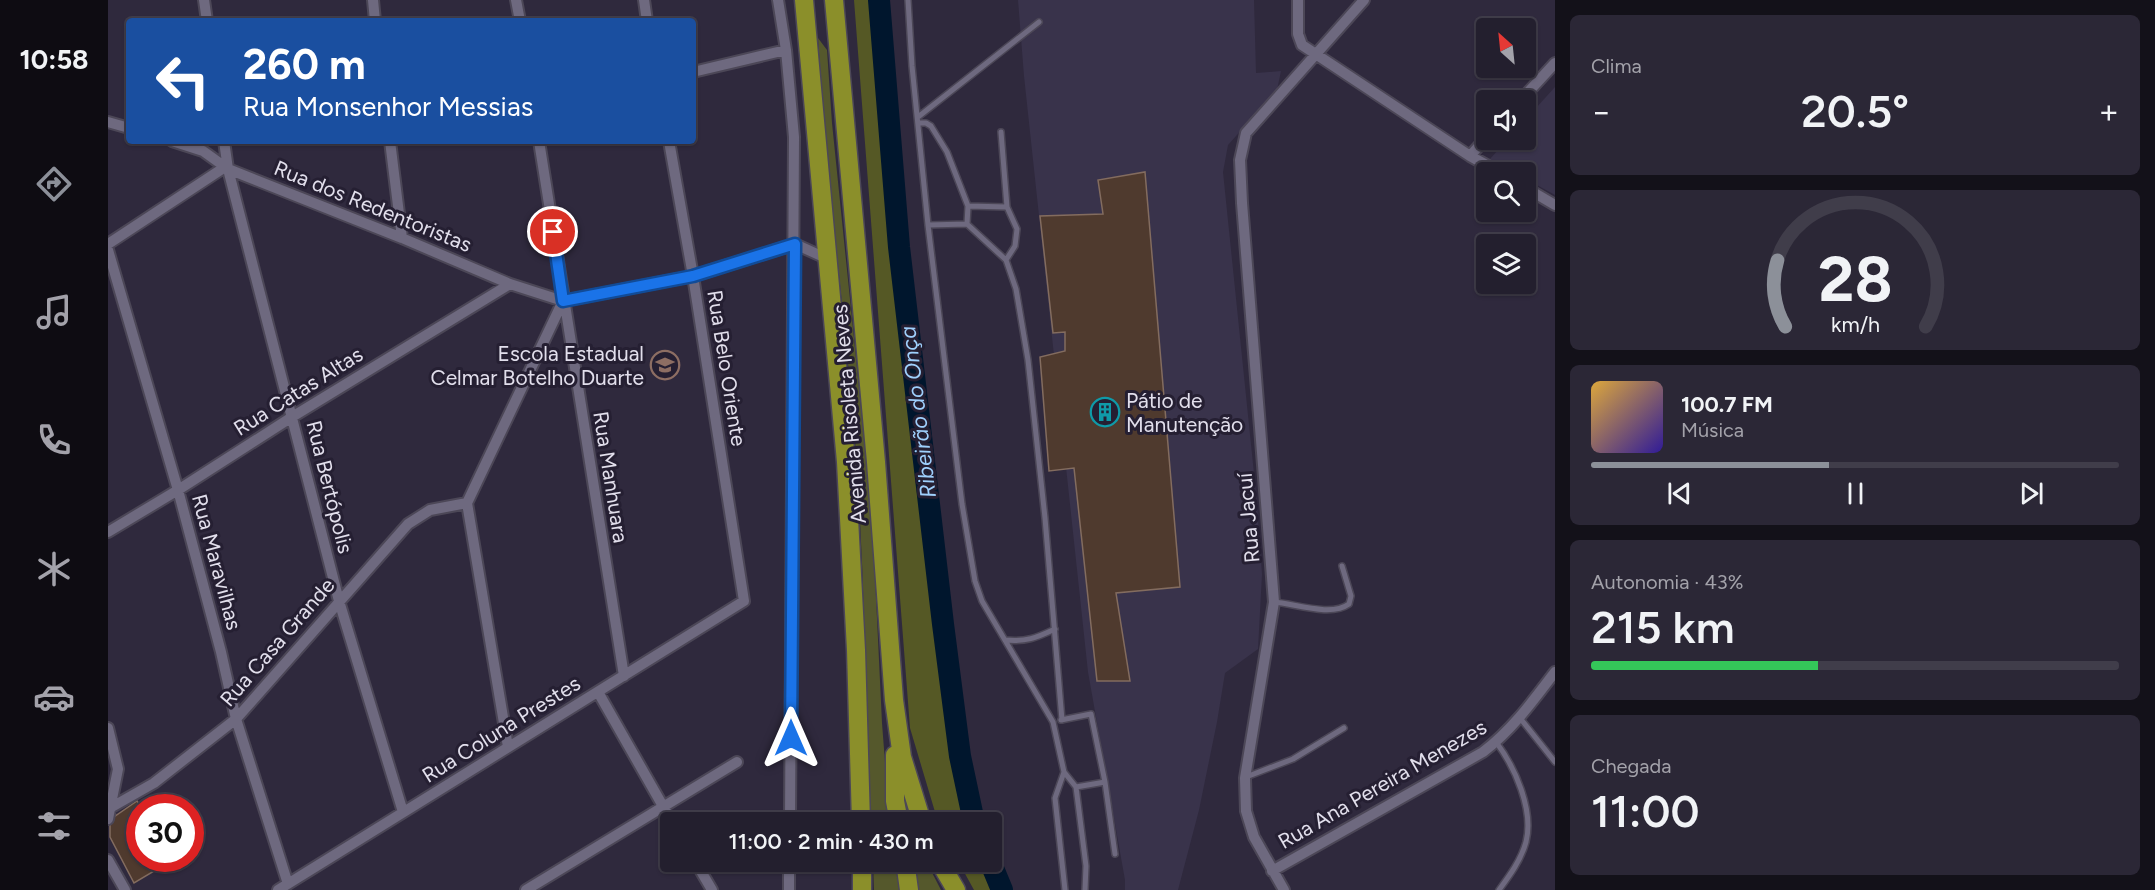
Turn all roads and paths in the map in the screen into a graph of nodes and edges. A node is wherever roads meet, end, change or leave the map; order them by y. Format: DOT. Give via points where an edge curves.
graph roads {
  1 [pos="204,0"];
  2 [pos="373,0"];
  3 [pos="516,0"];
  4 [pos="644,0"];
  5 [pos="778,0"];
  6 [pos="834,0"];
  7 [pos="908,0"];
  8 [pos="1298,0"];
  9 [pos="1364,0"];
  10 [pos="803,3"];
  11 [pos="207,18"];
  12 [pos="375,18"];
  13 [pos="519,18"];
  14 [pos="647,18"];
  15 [pos="1039,22"];
  16 [pos="786,50"];
  17 [pos="1316,54"];
  18 [pos="1555,63"];
  19 [pos="696,71"];
  20 [pos="1530,90"];
  21 [pos="919,120"];
  22 [pos="108,122"];
  23 [pos="126,127"];
  24 [pos="1001,132"];
  25 [pos="181,144"];
  26 [pos="224,144"];
  27 [pos="390,144"];
  28 [pos="539,144"];
  29 [pos="670,144"];
  30 [pos="1476,149"];
  31 [pos="1470,156"];
  32 [pos="1481,162"];
  33 [pos="226,168"];
  34 [pos="1536,194"];
  35 [pos="1555,205"];
  36 [pos="968,206"];
  37 [pos="1007,207"];
  38 [pos="967,224"];
  39 [pos="928,225"];
  40 [pos="402,238"];
  41 [pos="108,244"];
  42 [pos="795,244"];
  43 [pos="108,250"];
  44 [pos="828,259"];
  45 [pos="1005,260"];
  46 [pos="693,276"];
  47 [pos="510,284"];
  48 [pos="563,301"];
  49 [pos="292,417"];
  50 [pos="178,490"];
  51 [pos="467,503"];
  52 [pos="108,532"];
  53 [pos="1342,566"];
  54 [pos="339,601"];
  55 [pos="744,602"];
  56 [pos="1274,602"];
  57 [pos="1055,629"];
  58 [pos="1005,640"];
  59 [pos="1555,672"];
  60 [pos="624,676"];
  61 [pos="598,692"];
  62 [pos="894,700"];
  63 [pos="1520,718"];
  64 [pos="236,719"];
  65 [pos="1062,720"];
  66 [pos="1053,722"];
  67 [pos="108,728"];
  68 [pos="1344,728"];
  69 [pos="1496,742"];
  70 [pos="508,747"];
  71 [pos="737,762"];
  72 [pos="1555,762"];
  73 [pos="1064,772"];
  74 [pos="1245,778"];
  75 [pos="1104,782"];
  76 [pos="1076,787"];
  77 [pos="662,806"];
  78 [pos="110,808"];
  79 [pos="666,812"];
  80 [pos="790,812"];
  81 [pos="861,812"];
  82 [pos="897,812"];
  83 [pos="919,812"];
  84 [pos="403,813"];
  85 [pos="108,819"];
  86 [pos="1115,854"];
  87 [pos="108,860"];
  88 [pos="1272,871"];
  89 [pos="701,872"];
  90 [pos="789,872"];
  91 [pos="862,872"];
  92 [pos="907,872"];
  93 [pos="946,872"];
  94 [pos="288,884"];
  95 [pos="125,890"];
  96 [pos="278,890"];
  97 [pos="526,890"];
  98 [pos="712,890"];
  99 [pos="789,890"];
  100 [pos="862,890"];
  101 [pos="909,890"];
  102 [pos="957,890"];
  103 [pos="1065,890"];
  104 [pos="1085,890"];
  105 [pos="1284,890"];
  106 [pos="1499,890"];
  1 -- 11 [label="street"];
  2 -- 12 [label="street"];
  3 -- 13 [label="street"];
  4 -- 14 [label="street"];
  5 -- 16 [label="street"];
  6 -- 62 [label="highway, Avenida Risoleta Neves"];
  7 -- 21 [label="lane"];
  8 -- 17 [label="street" via="1298,34 1302,45"];
  9 -- 17 [label="street"];
  10 -- 44 [label="highway, Avenida Risoleta Neves"];
  15 -- 21 [label="lane"];
  16 -- 19 [label="street"];
  16 -- 42 [label="street" via="794,137"];
  17 -- 31 [label="street"];
  17 -- 56 [label="street, Rua Jacuí" via="1246,133 1240,160"];
  18 -- 20 [label="street"];
  21 -- 36 [label="lane" via="932,126 947,152"];
  21 -- 39 [label="lane"];
  22 -- 23 [label="street"];
  24 -- 37 [label="lane"];
  25 -- 33 [label="street, Rua dos Redentoristas" via="203,151"];
  26 -- 33 [label="street, Rua Bertópolis"];
  27 -- 40 [label="street"];
  28 -- 48 [label="street, Rua Manhuara"];
  29 -- 46 [label="street, Rua Belo Oriente"];
  30 -- 31 [label="street"];
  31 -- 32 [label="street"];
  33 -- 40 [label="street, Rua dos Redentoristas"];
  33 -- 41 [label="street"];
  33 -- 49 [label="street, Rua Bertópolis"];
  34 -- 35 [label="street"];
  36 -- 37 [label="lane"];
  36 -- 38 [label="lane"];
  37 -- 45 [label="lane" via="1017,229 1016,246"];
  38 -- 39 [label="lane"];
  38 -- 45 [label="lane"];
  39 -- 58 [label="lane" via="975,580 982,601"];
  40 -- 47 [label="street, Rua dos Redentoristas"];
  42 -- 44 [label="street"];
  42 -- 46 [label="street"];
  42 -- 80 [label="street"];
  43 -- 50 [label="street, Rua Maravilhas"];
  44 -- 81 [label="highway, Avenida Risoleta Neves" via="846,462"];
  45 -- 57 [label="lane" via="1016,289 1028,360"];
  46 -- 48 [label="street"];
  46 -- 55 [label="street, Rua Belo Oriente"];
  47 -- 48 [label="street, Rua dos Redentoristas"];
  47 -- 49 [label="street, Rua Catas Altas"];
  48 -- 51 [label="street"];
  48 -- 60 [label="street, Rua Manhuara"];
  49 -- 50 [label="street, Rua Catas Altas"];
  49 -- 54 [label="street, Rua Bertópolis"];
  50 -- 52 [label="street, Rua Catas Altas"];
  50 -- 64 [label="street, Rua Maravilhas"];
  51 -- 54 [label="street, Rua Casa Grande" via="430,510 408,524"];
  51 -- 70 [label="street"];
  53 -- 56 [label="lane" via="1351,596 1342,610"];
  54 -- 64 [label="street, Rua Casa Grande"];
  54 -- 84 [label="street, Rua Bertópolis"];
  55 -- 60 [label="street, Rua Coluna Prestes"];
  56 -- 74 [label="street, Rua Jacuí"];
  57 -- 58 [label="lane" via="1021,642"];
  57 -- 65 [label="lane"];
  58 -- 66 [label="lane"];
  59 -- 63 [label="street, Rua Ana Pereira Menezes"];
  60 -- 61 [label="street, Rua Coluna Prestes"];
  61 -- 70 [label="street, Rua Coluna Prestes"];
  61 -- 77 [label="street"];
  62 -- 82 [label="highway"];
  62 -- 83 [label="highway, Avenida Risoleta Neves" via="902,757"];
  63 -- 69 [label="street, Rua Ana Pereira Menezes"];
  63 -- 72 [label="lane"];
  64 -- 78 [label="street, Rua Casa Grande" via="154,783"];
  64 -- 94 [label="street, Rua Maravilhas"];
  65 -- 66 [label="lane"];
  65 -- 75 [label="lane" via="1091,714"];
  66 -- 73 [label="lane"];
  67 -- 78 [label="street" via="118,769"];
  68 -- 74 [label="lane" via="1293,759"];
  69 -- 88 [label="street, Rua Ana Pereira Menezes"];
  69 -- 106 [label="lane" via="1519,780 1526,811 1526,840 1515,869"];
  70 -- 84 [label="street, Rua Coluna Prestes"];
  71 -- 77 [label="street"];
  73 -- 76 [label="lane"];
  73 -- 103 [label="lane" via="1055,798"];
  74 -- 88 [label="street, Rua Jacuí" via="1246,811"];
  75 -- 76 [label="lane"];
  75 -- 86 [label="lane"];
  76 -- 104 [label="lane" via="1086,866"];
  77 -- 79 [label="street"];
  77 -- 97 [label="street"];
  78 -- 85 [label="street"];
  84 -- 94 [label="street, Rua Coluna Prestes"];
  87 -- 95 [label="street"];
  88 -- 105 [label="street, Rua Jacuí"];
  89 -- 98 [label="street"];
  90 -- 99 [label="street"];
  91 -- 100 [label="highway"];
  92 -- 101 [label="highway"];
  93 -- 102 [label="highway"];
  94 -- 96 [label="street, Rua Coluna Prestes"];
}
